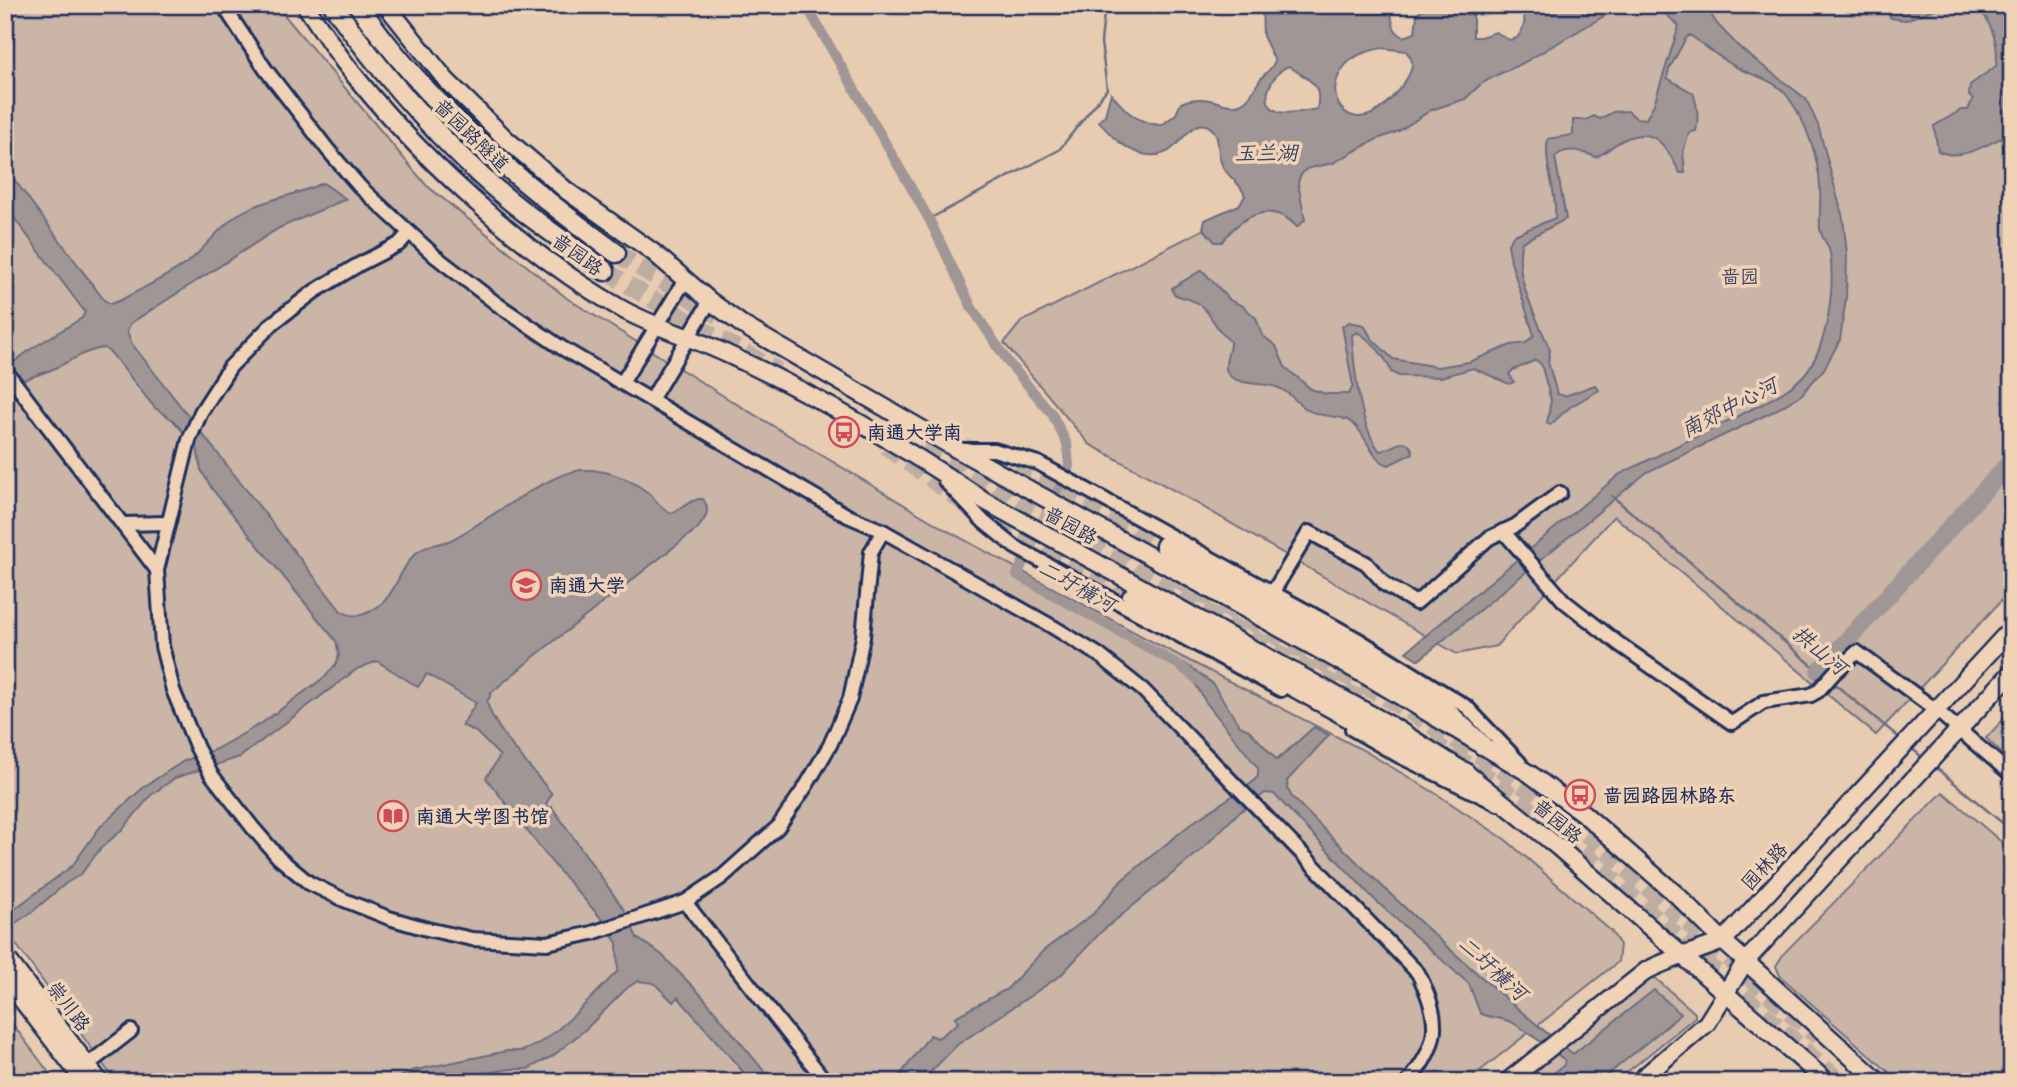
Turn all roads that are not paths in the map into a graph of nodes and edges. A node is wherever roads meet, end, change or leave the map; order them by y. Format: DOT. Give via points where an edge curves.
graph roads {
  1 [pos="223,5"];
  2 [pos="305,5"];
  3 [pos="333,5"];
  4 [pos="358,5"];
  5 [pos="386,5"];
  6 [pos="409,233"];
  7 [pos="616,253"];
  8 [pos="605,271"];
  9 [pos="685,280"];
  10 [pos="710,301"];
  11 [pos="657,325"];
  12 [pos="688,337"];
  13 [pos="5,370"];
  14 [pos="622,383"];
  15 [pos="651,400"];
  16 [pos="957,450"];
  17 [pos="922,460"];
  18 [pos="1560,493"];
  19 [pos="168,523"];
  20 [pos="122,524"];
  21 [pos="883,531"];
  22 [pos="1503,531"];
  23 [pos="1165,546"];
  24 [pos="157,570"];
  25 [pos="1273,592"];
  26 [pos="1132,597"];
  27 [pos="2012,628"];
  28 [pos="2012,672"];
  29 [pos="1936,710"];
  30 [pos="1959,730"];
  31 [pos="1482,745"];
  32 [pos="1465,772"];
  33 [pos="1530,774"];
  34 [pos="2012,775"];
  35 [pos="1514,812"];
  36 [pos="685,902"];
  37 [pos="1723,942"];
  38 [pos="5,956"];
  39 [pos="1685,957"];
  40 [pos="1745,962"];
  41 [pos="5,978"];
  42 [pos="1724,992"];
  43 [pos="131,1031"];
  44 [pos="84,1073"];
  45 [pos="100,1082"];
  46 [pos="826,1082"];
  47 [pos="1408,1082"];
  48 [pos="1507,1082"];
  49 [pos="1639,1082"];
  50 [pos="1827,1082"];
  51 [pos="1879,1082"];
  1 -- 6 [label="street" via="266,71 328,150"];
  2 -- 11 [label="main road, 啬园路" via="345,63 458,184 582,284"];
  3 -- 8 [label="highway, 啬园路隧道" via="428,124 483,177"];
  4 -- 7 [label="highway, 啬园路隧道" via="445,110 482,146 551,206"];
  5 -- 9 [label="main road, 啬园路" via="446,80 506,139"];
  6 -- 14 [label="street" via="497,304"];
  6 -- 19 [label="street" via="399,244 315,291 273,323 230,367 188,440"];
  9 -- 10 [label="main road, 啬园路"];
  9 -- 11 [label="street"];
  10 -- 12 [label="street"];
  10 -- 16 [label="main road, 啬园路" via="744,326"];
  11 -- 12 [label="main road, 啬园路"];
  11 -- 14 [label="street"];
  12 -- 15 [label="street"];
  12 -- 17 [label="main road, 啬园路" via="785,383"];
  13 -- 20 [label="street"];
  14 -- 15 [label="street"];
  15 -- 21 [label="street" via="848,516"];
  16 -- 25 [label="street" via="994,450 1038,463"];
  16 -- 31 [label="main road, 啬园路" via="1370,678"];
  17 -- 32 [label="main road, 啬园路" via="985,501 1392,726"];
  17 -- 35 [label="street" via="1015,547 1399,756"];
  18 -- 22 [label="street"];
  19 -- 20 [label="street"];
  19 -- 24 [label="street"];
  20 -- 24 [label="street"];
  21 -- 36 [label="street" via="871,552 863,637 850,699 830,745 778,827 722,877"];
  21 -- 47 [label="street" via="1099,655 1143,690 1418,973 1432,1002 1436,1032 1421,1066"];
  22 -- 25 [label="street" via="1489,538 1416,603 1386,585 1366,563 1309,532"];
  22 -- 29 [label="street" via="1563,601 1732,723 1764,702 1811,695 1857,652"];
  23 -- 31 [label="highway" via="1436,701"];
  24 -- 36 [label="street" via="162,646 173,690 197,748 211,774 279,858 309,883 378,914 427,929 471,939 547,943"];
  25 -- 33 [label="street" via="1467,707"];
  26 -- 32 [label="highway" via="1415,754"];
  27 -- 29 [label="main road, 园林路"];
  28 -- 30 [label="main road"];
  29 -- 30 [label="street"];
  29 -- 37 [label="main road, 园林路"];
  30 -- 34 [label="street"];
  30 -- 40 [label="main road"];
  31 -- 33 [label="main road, 啬园路"];
  32 -- 35 [label="main road, 啬园路"];
  33 -- 37 [label="main road, 啬园路" via="1615,841"];
  35 -- 39 [label="main road, 啬园路"];
  36 -- 46 [label="street"];
  37 -- 39 [label="main road, 园林路"];
  37 -- 40 [label="main road, 啬园路"];
  38 -- 44 [label="main road, 崇川路"];
  39 -- 42 [label="main road, 啬园路"];
  39 -- 48 [label="main road, 园林路" via="1646,971"];
  40 -- 42 [label="main road"];
  40 -- 51 [label="main road, 啬园路"];
  41 -- 44 [label="main road, 崇川路"];
  42 -- 49 [label="main road" via="1707,1023"];
  42 -- 50 [label="main road, 啬园路"];
  43 -- 44 [label="street"];
  44 -- 45 [label="main road, 崇川路"];
}
